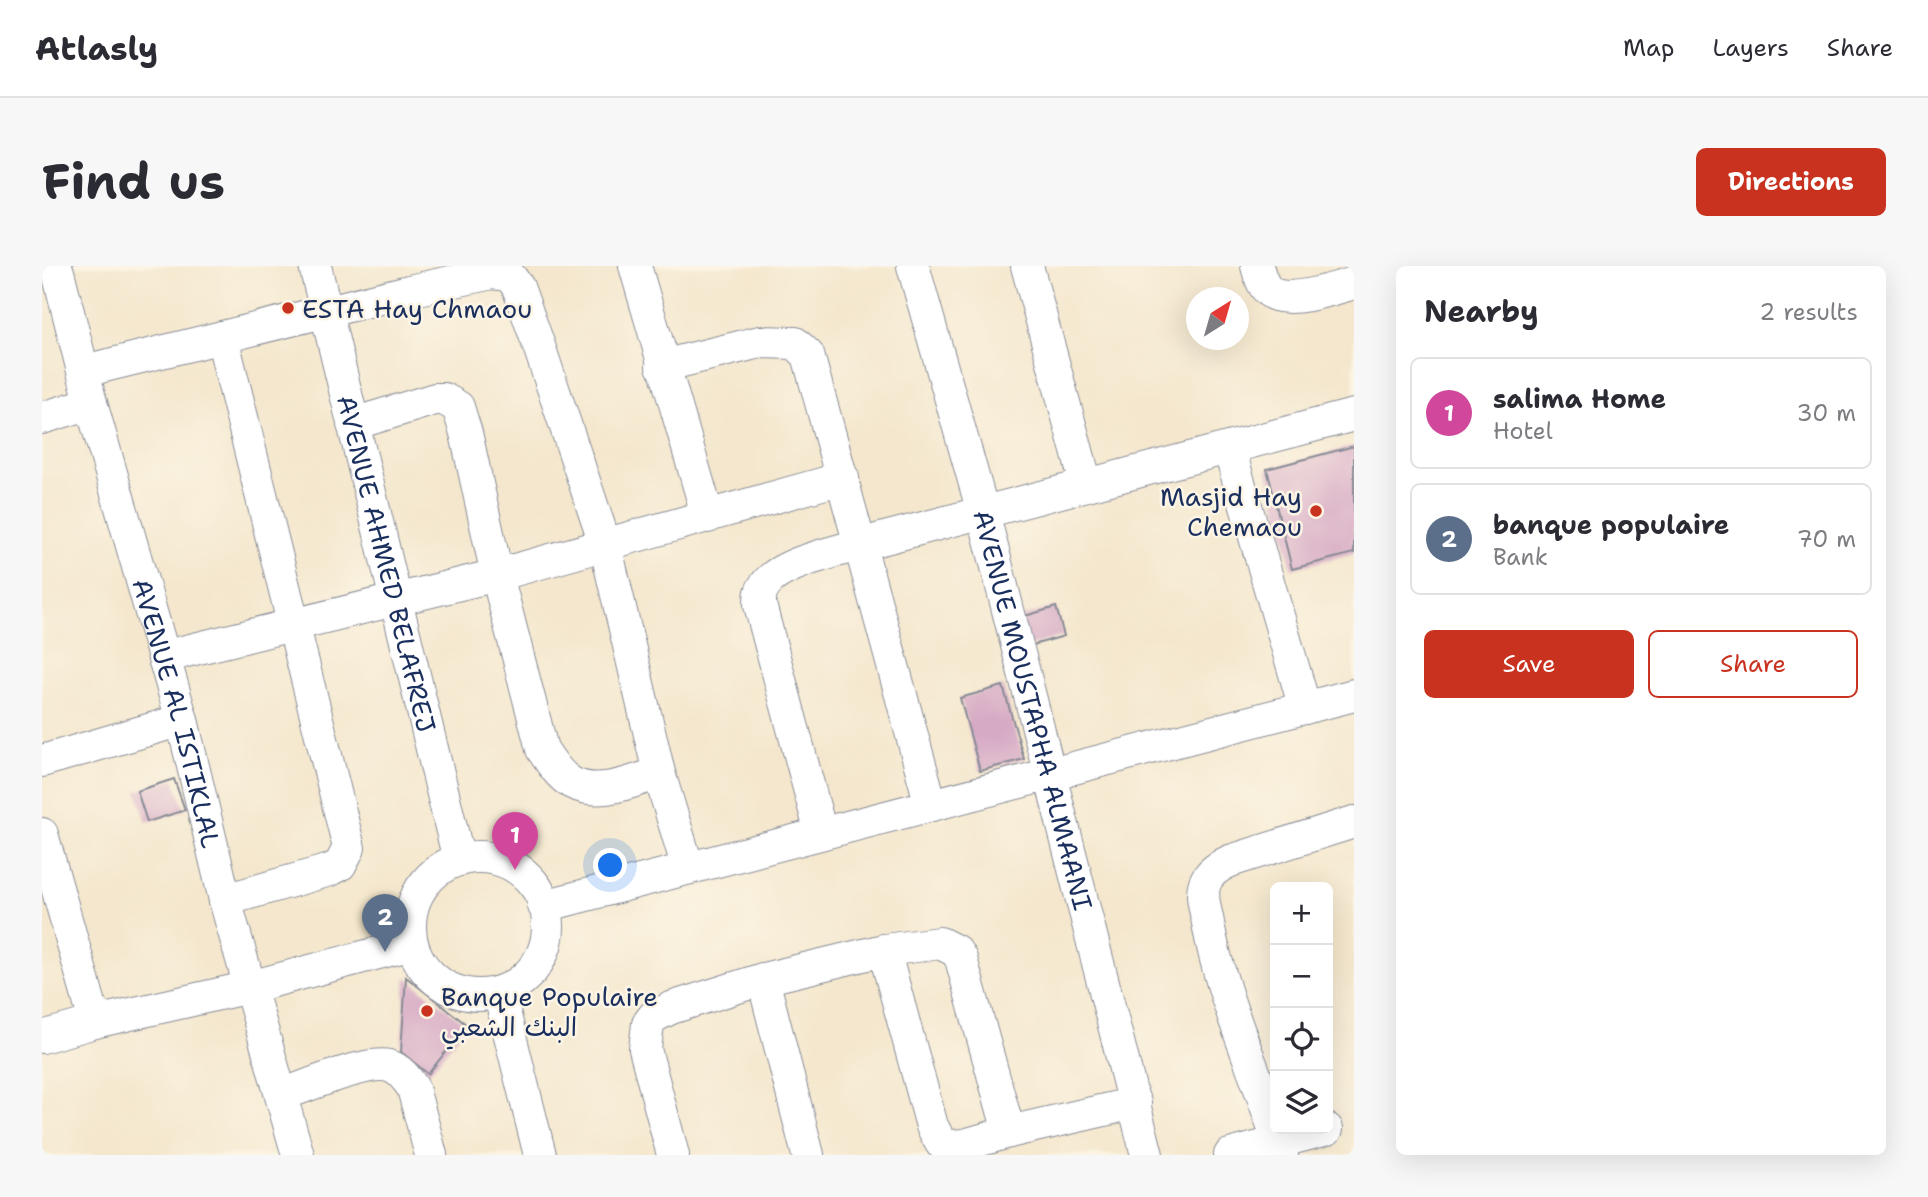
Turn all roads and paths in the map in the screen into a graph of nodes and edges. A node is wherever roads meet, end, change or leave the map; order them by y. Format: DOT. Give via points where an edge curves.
graph roads {
  1 [pos="315,266"];
  2 [pos="635,266"];
  3 [pos="913,266"];
  4 [pos="1027,266"];
  5 [pos="1257,266"];
  6 [pos="59,272"];
  7 [pos="1354,284"];
  8 [pos="327,312"];
  9 [pos="222,337"];
  10 [pos="662,366"];
  11 [pos="84,371"];
  12 [pos="91,403"];
  13 [pos="1354,415"];
  14 [pos="42,418"];
  15 [pos="353,424"];
  16 [pos="1229,448"];
  17 [pos="843,478"];
  18 [pos="1086,484"];
  19 [pos="983,512"];
  20 [pos="708,517"];
  21 [pos="606,544"];
  22 [pos="862,544"];
  23 [pos="498,575"];
  24 [pos="396,600"];
  25 [pos="292,625"];
  26 [pos="164,659"];
  27 [pos="1352,703"];
  28 [pos="1305,708"];
  29 [pos="182,720"];
  30 [pos="42,761"];
  31 [pos="659,773"];
  32 [pos="1050,774"];
  33 [pos="931,805"];
  34 [pos="1354,822"];
  35 [pos="821,833"];
  36 [pos="42,834"];
  37 [pos="460,860"];
  38 [pos="688,869"];
  39 [pos="225,900"];
  40 [pos="544,906"];
  41 [pos="412,944"];
  42 [pos="884,950"];
  43 [pos="763,979"];
  44 [pos="250,987"];
  45 [pos="499,992"];
  46 [pos="95,1022"];
  47 [pos="42,1037"];
  48 [pos="281,1095"];
  49 [pos="1135,1103"];
  50 [pos="1354,1121"];
  51 [pos="1333,1127"];
  52 [pos="1009,1132"];
  53 [pos="1315,1134"];
  54 [pos="1281,1148"];
  55 [pos="298,1155"];
  56 [pos="431,1155"];
  57 [pos="540,1155"];
  58 [pos="673,1155"];
  59 [pos="808,1155"];
  60 [pos="1147,1155"];
  61 [pos="1230,1155"];
  1 -- 8 [label="street, AVENUE AHMED BELAFREJ"];
  2 -- 10 [label="street"];
  3 -- 19 [label="street, AVENUE MOUSTAPHA ALMAANI"];
  4 -- 18 [label="street"];
  5 -- 7 [label="street" via="1266,288 1274,294 1305,296"];
  6 -- 11 [label="street, AVENUE AL ISTIKLAL"];
  8 -- 9 [label="street"];
  8 -- 15 [label="street, AVENUE AHMED BELAFREJ"];
  8 -- 21 [label="street" via="492,273 509,275 518,287"];
  9 -- 11 [label="street"];
  9 -- 25 [label="street"];
  10 -- 17 [label="street" via="760,342 795,343 808,355"];
  10 -- 20 [label="street"];
  11 -- 12 [label="street, AVENUE AL ISTIKLAL"];
  12 -- 14 [label="street"];
  12 -- 26 [label="street, AVENUE AL ISTIKLAL"];
  13 -- 16 [label="street"];
  15 -- 23 [label="street" via="435,399 458,407"];
  15 -- 24 [label="street, AVENUE AHMED BELAFREJ"];
  16 -- 18 [label="street"];
  16 -- 28 [label="street"];
  17 -- 20 [label="street"];
  17 -- 22 [label="street"];
  18 -- 19 [label="street"];
  19 -- 22 [label="street"];
  19 -- 32 [label="street, AVENUE MOUSTAPHA ALMAANI"];
  20 -- 21 [label="street"];
  21 -- 23 [label="street"];
  21 -- 31 [label="street"];
  22 -- 33 [label="street"];
  22 -- 35 [label="street" via="782,571 767,581 761,592 760,605"];
  23 -- 24 [label="street"];
  23 -- 31 [label="street" via="536,731 554,766 572,783 593,788 616,787"];
  24 -- 25 [label="street"];
  24 -- 37 [label="street, AVENUE AHMED BELAFREJ"];
  25 -- 26 [label="street"];
  25 -- 39 [label="street" via="349,848 340,865 330,870"];
  26 -- 29 [label="street, AVENUE AL ISTIKLAL"];
  27 -- 28 [label="street"];
  28 -- 32 [label="street"];
  29 -- 30 [label="street"];
  29 -- 39 [label="street, AVENUE AL ISTIKLAL"];
  31 -- 38 [label="street"];
  32 -- 33 [label="street"];
  32 -- 49 [label="street, AVENUE MOUSTAPHA ALMAANI"];
  33 -- 35 [label="street"];
  34 -- 54 [label="street" via="1230,861 1207,877 1204,888 1210,938"];
  35 -- 38 [label="street"];
  36 -- 46 [label="street"];
  37 -- 40 [label="street" via="475,857 505,862 529,880"];
  37 -- 41 [label="street" via="434,873 416,896 410,915"];
  38 -- 40 [label="street"];
  39 -- 44 [label="street, AVENUE AL ISTIKLAL"];
  40 -- 45 [label="street" via="546,942 537,964 520,981"];
  41 -- 44 [label="street"];
  41 -- 45 [label="street" via="424,968 445,986 472,995"];
  42 -- 43 [label="street"];
  42 -- 52 [label="street" via="940,943 956,951"];
  42 -- 52 [label="street" via="935,1135 951,1146"];
  43 -- 58 [label="street" via="671,1008 648,1024 645,1049"];
  43 -- 59 [label="street"];
  44 -- 46 [label="street"];
  44 -- 48 [label="street, AVENUE AL ISTIKLAL"];
  45 -- 57 [label="street"];
  46 -- 47 [label="street"];
  48 -- 55 [label="street, AVENUE AL ISTIKLAL"];
  48 -- 56 [label="street" via="370,1065 394,1068 413,1088"];
  49 -- 52 [label="street"];
  49 -- 60 [label="street, AVENUE MOUSTAPHA ALMAANI"];
  50 -- 51 [label="street"];
  53 -- 54 [label="street"];
  54 -- 61 [label="street"];
}
